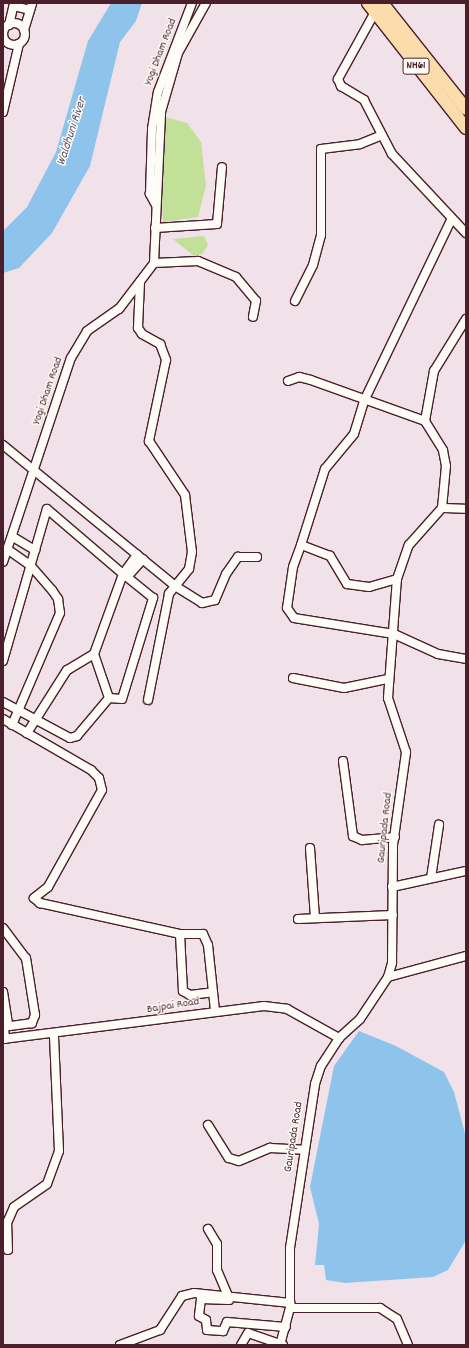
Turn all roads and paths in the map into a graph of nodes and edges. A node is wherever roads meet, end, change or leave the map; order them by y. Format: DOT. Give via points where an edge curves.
graph roads {
  1 [pos="192,3"];
  2 [pos="206,3"];
  3 [pos="14,4"];
  4 [pos="31,6"];
  5 [pos="375,6"];
  6 [pos="9,25"];
  7 [pos="24,30"];
  8 [pos="3,34"];
  9 [pos="20,44"];
  10 [pos="409,47"];
  11 [pos="466,109"];
  12 [pos="3,112"];
  13 [pos="466,128"];
  14 [pos="380,136"];
  15 [pos="222,167"];
  16 [pos="156,205"];
  17 [pos="451,220"];
  18 [pos="155,228"];
  19 [pos="466,233"];
  20 [pos="154,263"];
  21 [pos="140,282"];
  22 [pos="295,301"];
  23 [pos="254,317"];
  24 [pos="466,319"];
  25 [pos="288,381"];
  26 [pos="364,401"];
  27 [pos="425,420"];
  28 [pos="3,445"];
  29 [pos="34,471"];
  30 [pos="442,508"];
  31 [pos="466,509"];
  32 [pos="12,537"];
  33 [pos="301,545"];
  34 [pos="7,549"];
  35 [pos="35,550"];
  36 [pos="140,557"];
  37 [pos="257,557"];
  38 [pos="3,562"];
  39 [pos="31,566"];
  40 [pos="125,576"];
  41 [pos="397,579"];
  42 [pos="175,586"];
  43 [pos="394,634"];
  44 [pos="94,654"];
  45 [pos="466,659"];
  46 [pos="3,661"];
  47 [pos="294,678"];
  48 [pos="388,679"];
  49 [pos="109,698"];
  50 [pos="148,700"];
  51 [pos="3,702"];
  52 [pos="18,712"];
  53 [pos="3,719"];
  54 [pos="35,722"];
  55 [pos="12,725"];
  56 [pos="28,734"];
  57 [pos="343,761"];
  58 [pos="439,825"];
  59 [pos="395,837"];
  60 [pos="310,848"];
  61 [pos="466,871"];
  62 [pos="431,878"];
  63 [pos="392,887"];
  64 [pos="393,915"];
  65 [pos="315,918"];
  66 [pos="298,919"];
  67 [pos="3,928"];
  68 [pos="180,934"];
  69 [pos="466,956"];
  70 [pos="388,977"];
  71 [pos="3,992"];
  72 [pos="213,992"];
  73 [pos="215,1011"];
  74 [pos="4,1014"];
  75 [pos="8,1025"];
  76 [pos="54,1035"];
  77 [pos="340,1038"];
  78 [pos="4,1039"];
  79 [pos="208,1125"];
  80 [pos="304,1150"];
  81 [pos="208,1229"];
  82 [pos="8,1250"];
  83 [pos="228,1297"];
  84 [pos="290,1306"];
  85 [pos="286,1327"];
  86 [pos="120,1345"];
  87 [pos="241,1345"];
  88 [pos="281,1345"];
  89 [pos="408,1345"];
  1 -- 16 [label="street, Yogi Dham Road" via="158,92 150,187"];
  2 -- 16 [label="street, Yogi Dham Road" via="178,52 166,90 159,133"];
  3 -- 4 [label="street"];
  3 -- 6 [label="street"];
  4 -- 7 [label="street"];
  5 -- 10 [label="highway, NH61"];
  5 -- 14 [label="street" via="338,79 341,86 364,100"];
  6 -- 7 [label="street" via="16,24"];
  6 -- 8 [label="street"];
  7 -- 9 [label="street" via="24,39"];
  8 -- 9 [label="street" via="9,44"];
  9 -- 12 [label="street"];
  10 -- 11 [label="highway, NH61"];
  10 -- 13 [label="highway, NH61"];
  14 -- 17 [label="street"];
  14 -- 22 [label="street" via="360,144 321,149 320,235 313,265"];
  15 -- 18 [label="street" via="217,224"];
  16 -- 18 [label="street, Yogi Dham Road"];
  17 -- 19 [label="street"];
  17 -- 26 [label="street"];
  18 -- 20 [label="street, Yogi Dham Road"];
  20 -- 21 [label="street, Yogi Dham Road"];
  20 -- 23 [label="street" via="198,261 236,277 256,301"];
  21 -- 29 [label="street, Yogi Dham Road" via="119,308 87,331 71,358"];
  21 -- 42 [label="street" via="138,328 165,350 166,360 149,441 185,495 189,516 189,569"];
  24 -- 27 [label="street" via="434,371"];
  25 -- 26 [label="street" via="299,377 311,380"];
  26 -- 27 [label="street"];
  26 -- 33 [label="street" via="354,434 325,468"];
  27 -- 30 [label="street" via="443,450 446,466"];
  28 -- 29 [label="street"];
  29 -- 32 [label="street, Yogi Dham Road"];
  29 -- 36 [label="street"];
  30 -- 31 [label="street"];
  30 -- 41 [label="street, Gauripada Road" via="409,545"];
  32 -- 34 [label="street, Yogi Dham Road"];
  32 -- 35 [label="street"];
  33 -- 41 [label="street" via="330,556 351,585 382,586"];
  33 -- 43 [label="street" via="288,594 289,614 301,620"];
  34 -- 38 [label="street, Yogi Dham Road"];
  34 -- 39 [label="street"];
  35 -- 39 [label="street"];
  35 -- 40 [label="street" via="47,509"];
  36 -- 40 [label="street"];
  36 -- 42 [label="street"];
  37 -- 42 [label="street" via="238,558 226,574 215,600 210,602 202,602"];
  39 -- 46 [label="street"];
  39 -- 52 [label="street" via="58,599 60,612"];
  40 -- 44 [label="street"];
  40 -- 49 [label="street" via="153,598 122,699"];
  41 -- 43 [label="street, Gauripada Road"];
  42 -- 50 [label="street" via="169,594"];
  43 -- 45 [label="street" via="438,654"];
  43 -- 48 [label="street, Gauripada Road"];
  44 -- 49 [label="street"];
  44 -- 54 [label="street" via="67,670"];
  47 -- 48 [label="street" via="344,688"];
  48 -- 59 [label="street, Gauripada Road" via="391,710 406,752"];
  49 -- 54 [label="street" via="78,736 70,738"];
  51 -- 52 [label="street"];
  52 -- 54 [label="street"];
  52 -- 55 [label="street"];
  53 -- 55 [label="street"];
  54 -- 56 [label="street"];
  55 -- 56 [label="street"];
  56 -- 68 [label="street" via="91,770 99,778 102,790 48,887 34,898 40,903"];
  57 -- 59 [label="street" via="353,836 362,840"];
  58 -- 62 [label="street"];
  59 -- 63 [label="street, Gauripada Road"];
  60 -- 65 [label="street"];
  61 -- 62 [label="street"];
  62 -- 63 [label="street"];
  63 -- 64 [label="street, Gauripada Road"];
  64 -- 65 [label="street"];
  64 -- 70 [label="street, Gauripada Road" via="392,963"];
  65 -- 66 [label="street"];
  67 -- 75 [label="street" via="26,958 35,1015 32,1023"];
  68 -- 72 [label="street" via="203,934 208,945"];
  68 -- 72 [label="street" via="182,991 190,995"];
  69 -- 70 [label="street"];
  70 -- 77 [label="street, Gauripada Road" via="360,1019"];
  71 -- 74 [label="street"];
  72 -- 73 [label="street"];
  73 -- 76 [label="street, Bajpai Road"];
  73 -- 77 [label="street, Bajpai Road" via="264,1006 287,1009"];
  74 -- 75 [label="street"];
  75 -- 78 [label="street" via="4,1027"];
  76 -- 78 [label="street, Bajpai Road"];
  76 -- 82 [label="street" via="60,1151 47,1184 14,1207 7,1223"];
  77 -- 80 [label="street, Gauripada Road" via="321,1066 314,1084"];
  79 -- 80 [label="street" via="229,1158 239,1161 270,1148"];
  80 -- 84 [label="street, Gauripada Road" via="290,1248"];
  81 -- 83 [label="street" via="217,1244 218,1270"];
  83 -- 84 [label="street"];
  83 -- 85 [label="street" via="201,1299 199,1316 206,1320 207,1330 223,1332 227,1322"];
  83 -- 86 [label="street" via="182,1296 160,1330"];
  84 -- 85 [label="street, Gauripada Road"];
  84 -- 89 [label="street" via="380,1308 396,1318"];
  85 -- 88 [label="street, Gauripada Road"];
  87 -- 88 [label="street" via="248,1333"];
}
